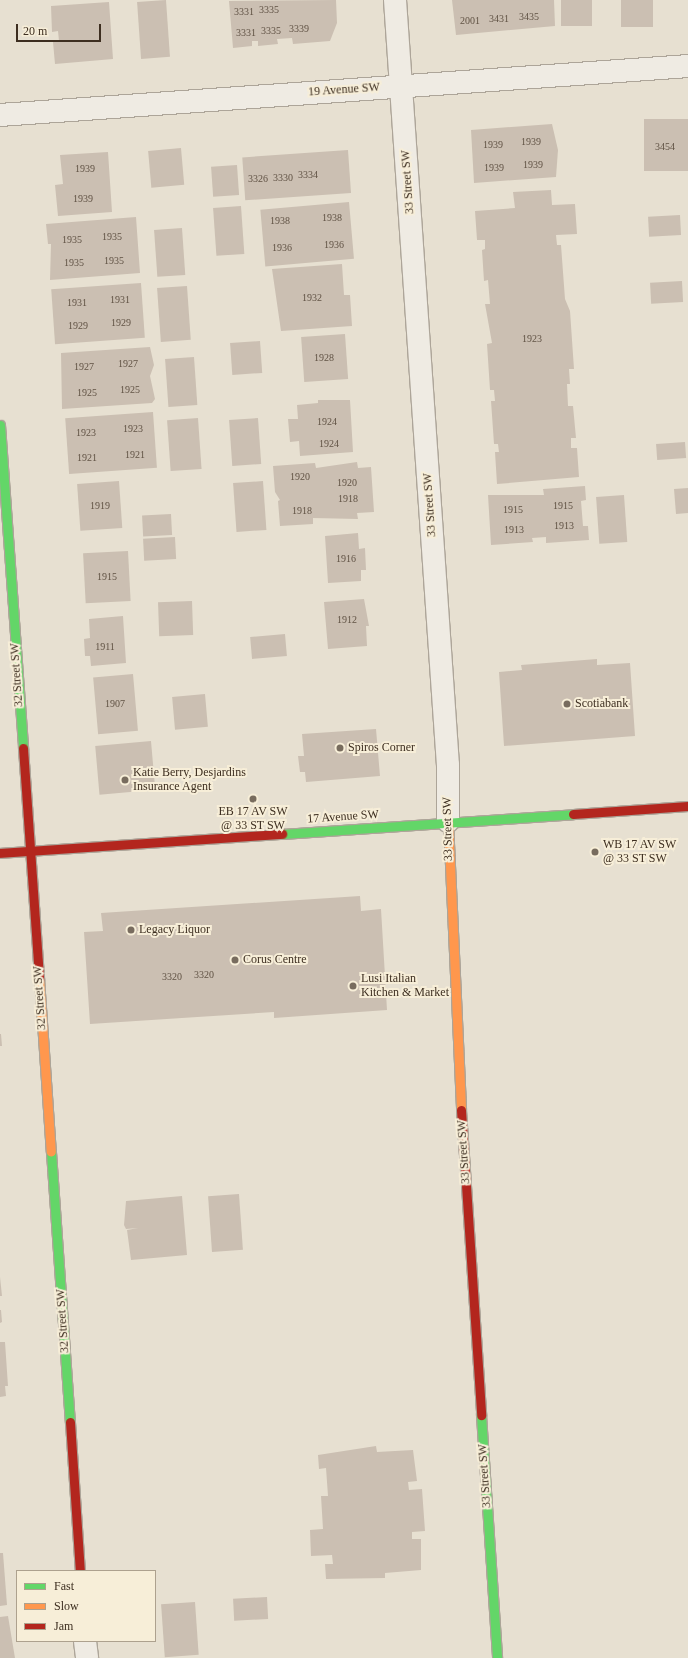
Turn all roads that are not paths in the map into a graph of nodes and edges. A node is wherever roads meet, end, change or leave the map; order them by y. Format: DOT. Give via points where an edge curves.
graph roads {
  1 [pos="395,0"];
  2 [pos="688,66"];
  3 [pos="401,87"];
  4 [pos="0,115"];
  5 [pos="0,425"];
  6 [pos="688,806"];
  7 [pos="448,821"];
  8 [pos="30,851"];
  9 [pos="0,853"];
  10 [pos="80,1570"];
  11 [pos="85,1642"];
  12 [pos="86,1658"];
  13 [pos="497,1658"];
  1 -- 3 [label="street, 33 Street SW"];
  2 -- 3 [label="street, 19 Avenue SW"];
  3 -- 4 [label="street, 19 Avenue SW"];
  3 -- 7 [label="street, 33 Street SW" via="448,765"];
  5 -- 8 [label="street, 32 Street SW"];
  6 -- 7 [label="street, 17 Avenue SW"];
  7 -- 8 [label="street, 17 Avenue SW"];
  7 -- 13 [label="street, 33 Street SW" via="456,1022"];
  8 -- 9 [label="street, 17 Avenue SW"];
  8 -- 10 [label="street, 32 Street SW"];
  11 -- 12 [label="street"];
}
